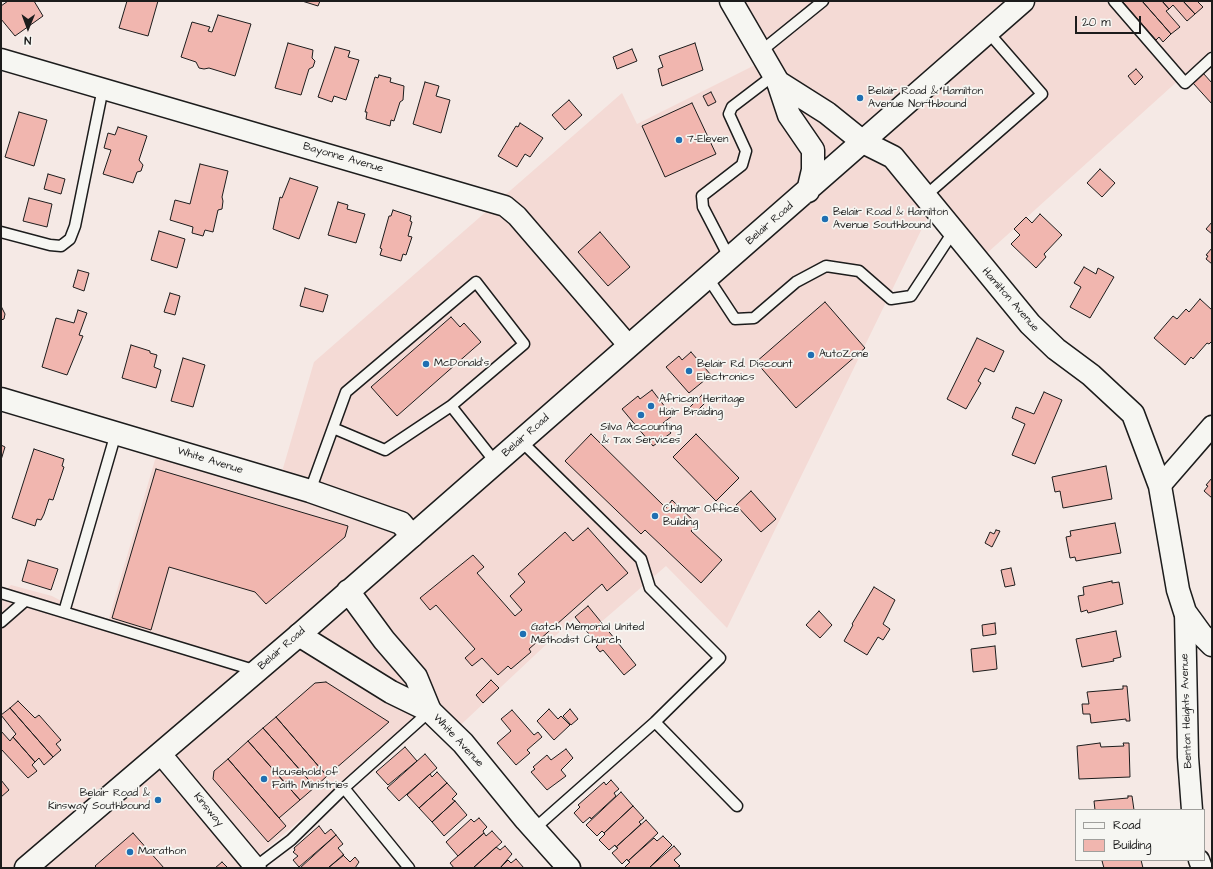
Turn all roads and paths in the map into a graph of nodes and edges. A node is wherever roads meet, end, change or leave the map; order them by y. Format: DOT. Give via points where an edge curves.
graph roads {
  1 [pos="731,1"];
  2 [pos="822,1"];
  3 [pos="1023,1"];
  4 [pos="1114,1"];
  5 [pos="988,32"];
  6 [pos="760,52"];
  7 [pos="1212,58"];
  8 [pos="1,59"];
  9 [pos="776,79"];
  10 [pos="103,88"];
  11 [pos="863,142"];
  12 [pos="808,191"];
  13 [pos="924,197"];
  14 [pos="1,232"];
  15 [pos="953,232"];
  16 [pos="730,259"];
  17 [pos="708,278"];
  18 [pos="629,346"];
  19 [pos="1,399"];
  20 [pos="451,406"];
  21 [pos="1212,426"];
  22 [pos="333,428"];
  23 [pos="116,433"];
  24 [pos="521,441"];
  25 [pos="496,463"];
  26 [pos="1160,486"];
  27 [pos="310,491"];
  28 [pos="412,536"];
  29 [pos="348,592"];
  30 [pos="1,593"];
  31 [pos="25,601"];
  32 [pos="64,612"];
  33 [pos="1185,612"];
  34 [pos="1,622"];
  35 [pos="299,635"];
  36 [pos="1212,645"];
  37 [pos="257,671"];
  38 [pos="430,712"];
  39 [pos="656,722"];
  40 [pos="160,753"];
  41 [pos="344,788"];
  42 [pos="737,806"];
  43 [pos="1192,809"];
  44 [pos="534,828"];
  45 [pos="26,868"];
  46 [pos="255,868"];
  47 [pos="410,868"];
  48 [pos="568,868"];
  1 -- 6 [label="street, Hamilton Avenue"];
  2 -- 6 [label="lane"];
  3 -- 5 [label="street, Belair Road"];
  4 -- 7 [label="lane" via="1185,83"];
  5 -- 11 [label="street, Belair Road"];
  5 -- 13 [label="lane" via="1042,94"];
  6 -- 9 [label="street, Hamilton Avenue"];
  8 -- 10 [label="street, Bayonne Avenue"];
  9 -- 11 [label="street, Hamilton Avenue" via="827,113"];
  9 -- 12 [label="street" via="789,115 813,150 813,170"];
  9 -- 16 [label="lane" via="732,107 729,114 746,152 742,165 702,196 703,207"];
  10 -- 14 [label="lane" via="75,226 70,239 61,246 50,245"];
  10 -- 18 [label="street, Bayonne Avenue" via="505,206"];
  11 -- 12 [label="street, Belair Road"];
  11 -- 13 [label="street, Hamilton Avenue" via="893,157"];
  12 -- 16 [label="street, Belair Road"];
  13 -- 15 [label="street, Hamilton Avenue"];
  15 -- 17 [label="lane" via="911,296 891,299 859,271 826,266 796,282 754,318 735,319"];
  15 -- 26 [label="street, Hamilton Avenue" via="1030,324 1133,414"];
  16 -- 17 [label="street, Belair Road"];
  17 -- 18 [label="street, Belair Road"];
  18 -- 24 [label="street, Belair Road"];
  19 -- 23 [label="street, White Avenue"];
  20 -- 22 [label="lane" via="385,450"];
  20 -- 22 [label="lane" via="524,344 476,282 346,392"];
  20 -- 25 [label="lane"];
  21 -- 26 [label="street"];
  22 -- 27 [label="lane"];
  23 -- 27 [label="street, White Avenue"];
  23 -- 32 [label="lane"];
  24 -- 25 [label="street, Belair Road"];
  24 -- 39 [label="lane" via="641,559 650,588 720,658"];
  25 -- 28 [label="street, Belair Road"];
  26 -- 33 [label="street, Hamilton Avenue" via="1178,590"];
  27 -- 28 [label="street, White Avenue" via="401,523"];
  28 -- 29 [label="street, Belair Road"];
  29 -- 35 [label="street, Belair Road"];
  29 -- 38 [label="street" via="416,677"];
  30 -- 31 [label="lane"];
  31 -- 32 [label="lane"];
  31 -- 34 [label="lane"];
  32 -- 37 [label="lane"];
  33 -- 36 [label="street, Hamilton Avenue"];
  33 -- 43 [label="street, Benton Heights Avenue" via="1188,758"];
  35 -- 37 [label="street, Belair Road"];
  35 -- 38 [label="street, White Avenue" via="385,688"];
  37 -- 40 [label="street, Belair Road"];
  38 -- 41 [label="lane"];
  38 -- 44 [label="street, White Avenue" via="463,743"];
  39 -- 42 [label="lane"];
  39 -- 44 [label="lane"];
  40 -- 45 [label="street, Belair Road"];
  40 -- 46 [label="street, Kinsway"];
  41 -- 46 [label="lane" via="291,840"];
  41 -- 47 [label="lane"];
  44 -- 48 [label="street, White Avenue"];
}
